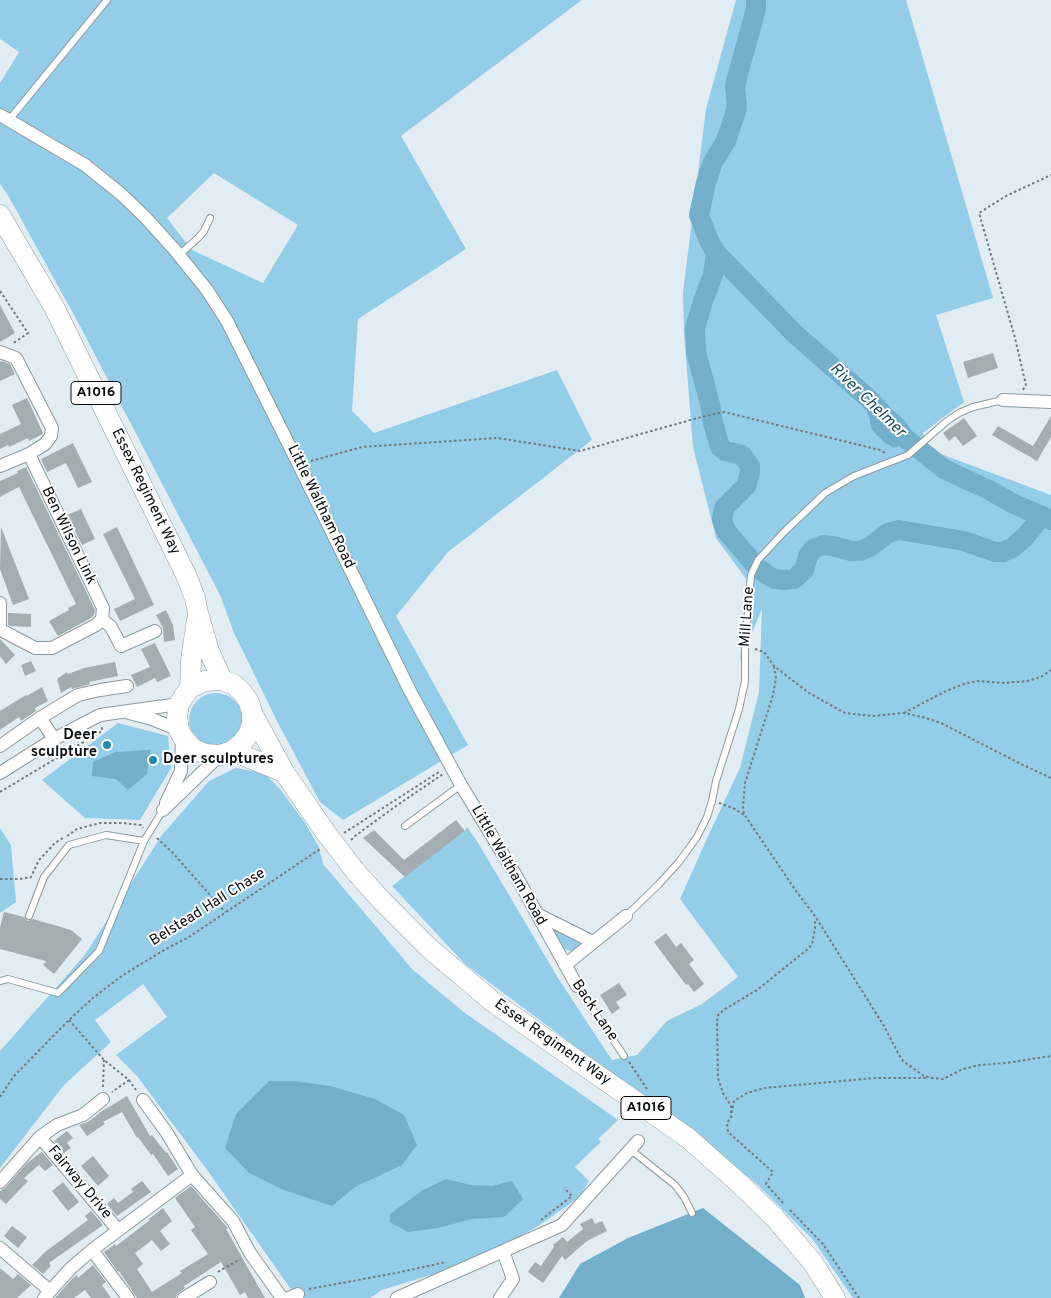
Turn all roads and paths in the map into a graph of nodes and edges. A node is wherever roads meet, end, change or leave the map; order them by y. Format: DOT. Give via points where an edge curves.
graph roads {
  1 [pos="107,0"];
  2 [pos="4,118"];
  3 [pos="1051,175"];
  4 [pos="0,215"];
  5 [pos="210,218"];
  6 [pos="179,255"];
  7 [pos="0,290"];
  8 [pos="0,352"];
  9 [pos="1010,400"];
  10 [pos="1051,402"];
  11 [pos="29,454"];
  12 [pos="899,459"];
  13 [pos="299,465"];
  14 [pos="0,466"];
  15 [pos="0,603"];
  16 [pos="198,613"];
  17 [pos="102,619"];
  18 [pos="0,630"];
  19 [pos="155,631"];
  20 [pos="745,647"];
  21 [pos="774,666"];
  22 [pos="1051,670"];
  23 [pos="222,680"];
  24 [pos="127,686"];
  25 [pos="185,696"];
  26 [pos="125,712"];
  27 [pos="252,713"];
  28 [pos="904,713"];
  29 [pos="100,715"];
  30 [pos="40,718"];
  31 [pos="180,733"];
  32 [pos="54,739"];
  33 [pos="0,746"];
  34 [pos="226,753"];
  35 [pos="451,766"];
  36 [pos="284,772"];
  37 [pos="0,773"];
  38 [pos="1051,778"];
  39 [pos="461,785"];
  40 [pos="0,792"];
  41 [pos="712,801"];
  42 [pos="163,810"];
  43 [pos="747,818"];
  44 [pos="405,826"];
  45 [pos="149,832"];
  46 [pos="144,841"];
  47 [pos="336,845"];
  48 [pos="0,879"];
  49 [pos="225,912"];
  50 [pos="537,914"];
  51 [pos="29,916"];
  52 [pos="626,916"];
  53 [pos="815,916"];
  54 [pos="593,942"];
  55 [pos="565,965"];
  56 [pos="0,981"];
  57 [pos="577,986"];
  58 [pos="69,1020"];
  59 [pos="624,1056"];
  60 [pos="1051,1056"];
  61 [pos="104,1060"];
  62 [pos="943,1079"];
  63 [pos="0,1097"];
  64 [pos="102,1099"];
  65 [pos="143,1100"];
  66 [pos="655,1115"];
  67 [pos="730,1120"];
  68 [pos="40,1137"];
  69 [pos="635,1145"];
  70 [pos="192,1174"];
  71 [pos="0,1182"];
  72 [pos="564,1188"];
  73 [pos="692,1213"];
  74 [pos="541,1220"];
  75 [pos="118,1230"];
  76 [pos="0,1248"];
  77 [pos="92,1250"];
  78 [pos="504,1251"];
  79 [pos="250,1253"];
  80 [pos="454,1260"];
  81 [pos="210,1282"];
  82 [pos="426,1292"];
  83 [pos="47,1294"];
  84 [pos="293,1296"];
  85 [pos="128,1298"];
  86 [pos="184,1298"];
  87 [pos="282,1298"];
  88 [pos="397,1298"];
  89 [pos="500,1298"];
  90 [pos="835,1298"];
  91 [pos="859,1298"];
  1 -- 2 [label="lane"];
  2 -- 6 [label="street, Little Waltham Road" via="85,165 121,194"];
  3 -- 9 [label="path" via="979,213 1026,385"];
  4 -- 16 [label="main road, Essex Regiment Way / A1016" via="54,307 186,574"];
  5 -- 6 [label="lane" via="199,237"];
  6 -- 13 [label="street, Little Waltham Road" via="227,320"];
  7 -- 8 [label="path" via="28,332"];
  8 -- 11 [label="street" via="16,358 52,428 45,444"];
  9 -- 10 [label="street, Mill Lane"];
  9 -- 12 [label="lane, Mill Lane" via="959,413"];
  11 -- 14 [label="street"];
  11 -- 17 [label="street, Ben Wilson Link" via="103,608"];
  12 -- 13 [label="path" via="880,450 721,412 580,451 497,438 362,447"];
  12 -- 20 [label="lane, Mill Lane" via="870,468 825,493 758,560 751,576"];
  13 -- 35 [label="street, Little Waltham Road" via="410,691"];
  15 -- 18 [label="street"];
  16 -- 23 [label="main road, Essex Regiment Way / A1016"];
  16 -- 25 [label="main road, Essex Regiment Way / A1016"];
  17 -- 18 [label="street" via="96,626 52,648 35,648"];
  17 -- 19 [label="street, Ben Wilson Link" via="111,627 121,646"];
  20 -- 21 [label="path" via="764,652"];
  20 -- 41 [label="lane, Mill Lane" via="745,680 739,709"];
  21 -- 28 [label="path" via="809,693 845,713 872,716"];
  21 -- 43 [label="path" via="774,695 745,783 742,807"];
  22 -- 28 [label="path" via="1027,681 964,684"];
  23 -- 25 [label="main road" via="205,681"];
  23 -- 27 [label="main road, Essex Regiment Way / A1016" via="242,692"];
  24 -- 30 [label="street" via="78,695"];
  25 -- 26 [label="street"];
  25 -- 31 [label="main road, Essex Regiment Way / A1016" via="177,717"];
  26 -- 29 [label="street"];
  26 -- 31 [label="street" via="152,719"];
  27 -- 34 [label="main road" via="248,735 242,744"];
  27 -- 36 [label="main road, Essex Regiment Way / A1016"];
  28 -- 38 [label="path" via="941,723"];
  29 -- 32 [label="street"];
  29 -- 40 [label="path" via="102,731"];
  30 -- 32 [label="street"];
  30 -- 33 [label="street"];
  31 -- 34 [label="main road" via="192,748 205,754"];
  31 -- 42 [label="street" via="182,771"];
  32 -- 37 [label="street"];
  34 -- 36 [label="main road"];
  34 -- 42 [label="street"];
  35 -- 39 [label="street, Little Waltham Road"];
  35 -- 47 [label="path, Belstead Hall Chase"];
  35 -- 47 [label="path" via="347,845"];
  36 -- 47 [label="main road, Essex Regiment Way / A1016"];
  39 -- 44 [label="lane"];
  39 -- 50 [label="street, Little Waltham Road"];
  41 -- 43 [label="path" via="723,803"];
  41 -- 52 [label="lane, Mill Lane" via="697,837 679,862"];
  42 -- 45 [label="lane"];
  43 -- 53 [label="path"];
  45 -- 46 [label="lane"];
  45 -- 48 [label="path" via="141,826 124,823 100,823 77,829 55,843 39,860 31,877"];
  45 -- 49 [label="path" via="172,852"];
  46 -- 51 [label="lane" via="106,835 69,845 44,877"];
  46 -- 56 [label="lane" via="99,951 58,993 8,979"];
  47 -- 49 [label="path, Belstead Hall Chase"];
  47 -- 66 [label="main road, Essex Regiment Way / A1016" via="381,900 429,948 493,1002"];
  49 -- 58 [label="path, Belstead Hall Chase" via="189,937 122,975"];
  50 -- 54 [label="street"];
  50 -- 55 [label="street, Little Waltham Road"];
  52 -- 54 [label="street, Mill Lane"];
  53 -- 62 [label="path" via="903,1061 924,1076"];
  53 -- 67 [label="path" via="816,928 809,948 757,990 718,1015 718,1078 731,1106"];
  54 -- 55 [label="street, Mill Lane"];
  55 -- 57 [label="street, Back Lane"];
  57 -- 59 [label="lane, Back Lane"];
  58 -- 61 [label="path"];
  58 -- 63 [label="path, Belstead Hall Chase" via="14,1076"];
  59 -- 66 [label="path" via="651,1094"];
  60 -- 62 [label="path" via="980,1065"];
  61 -- 64 [label="path"];
  61 -- 64 [label="path" via="129,1080"];
  62 -- 67 [label="path" via="875,1078 764,1088 734,1101"];
  64 -- 68 [label="street, Fairway Drive" via="83,1115 57,1125"];
  65 -- 70 [label="street"];
  66 -- 90 [label="main road, Essex Regiment Way / A1016" via="688,1138 775,1218 813,1263"];
  67 -- 91 [label="path" via="728,1132 773,1172 766,1184 823,1244"];
  68 -- 71 [label="street, Fairway Drive"];
  68 -- 75 [label="street, Fairway Drive"];
  69 -- 73 [label="lane" via="675,1186"];
  69 -- 78 [label="street" via="562,1226"];
  70 -- 75 [label="street, Fairway Drive"];
  70 -- 79 [label="street" via="233,1221"];
  72 -- 74 [label="path" via="572,1196"];
  75 -- 77 [label="street, Fairway Drive"];
  76 -- 83 [label="street, Fairway Drive"];
  77 -- 83 [label="street, Fairway Drive"];
  77 -- 85 [label="street"];
  78 -- 82 [label="street"];
  78 -- 89 [label="street" via="513,1279"];
  79 -- 81 [label="path" via="214,1274"];
  79 -- 87 [label="street"];
  80 -- 84 [label="path" via="312,1287"];
  81 -- 86 [label="street"];
  82 -- 88 [label="street"];
}
